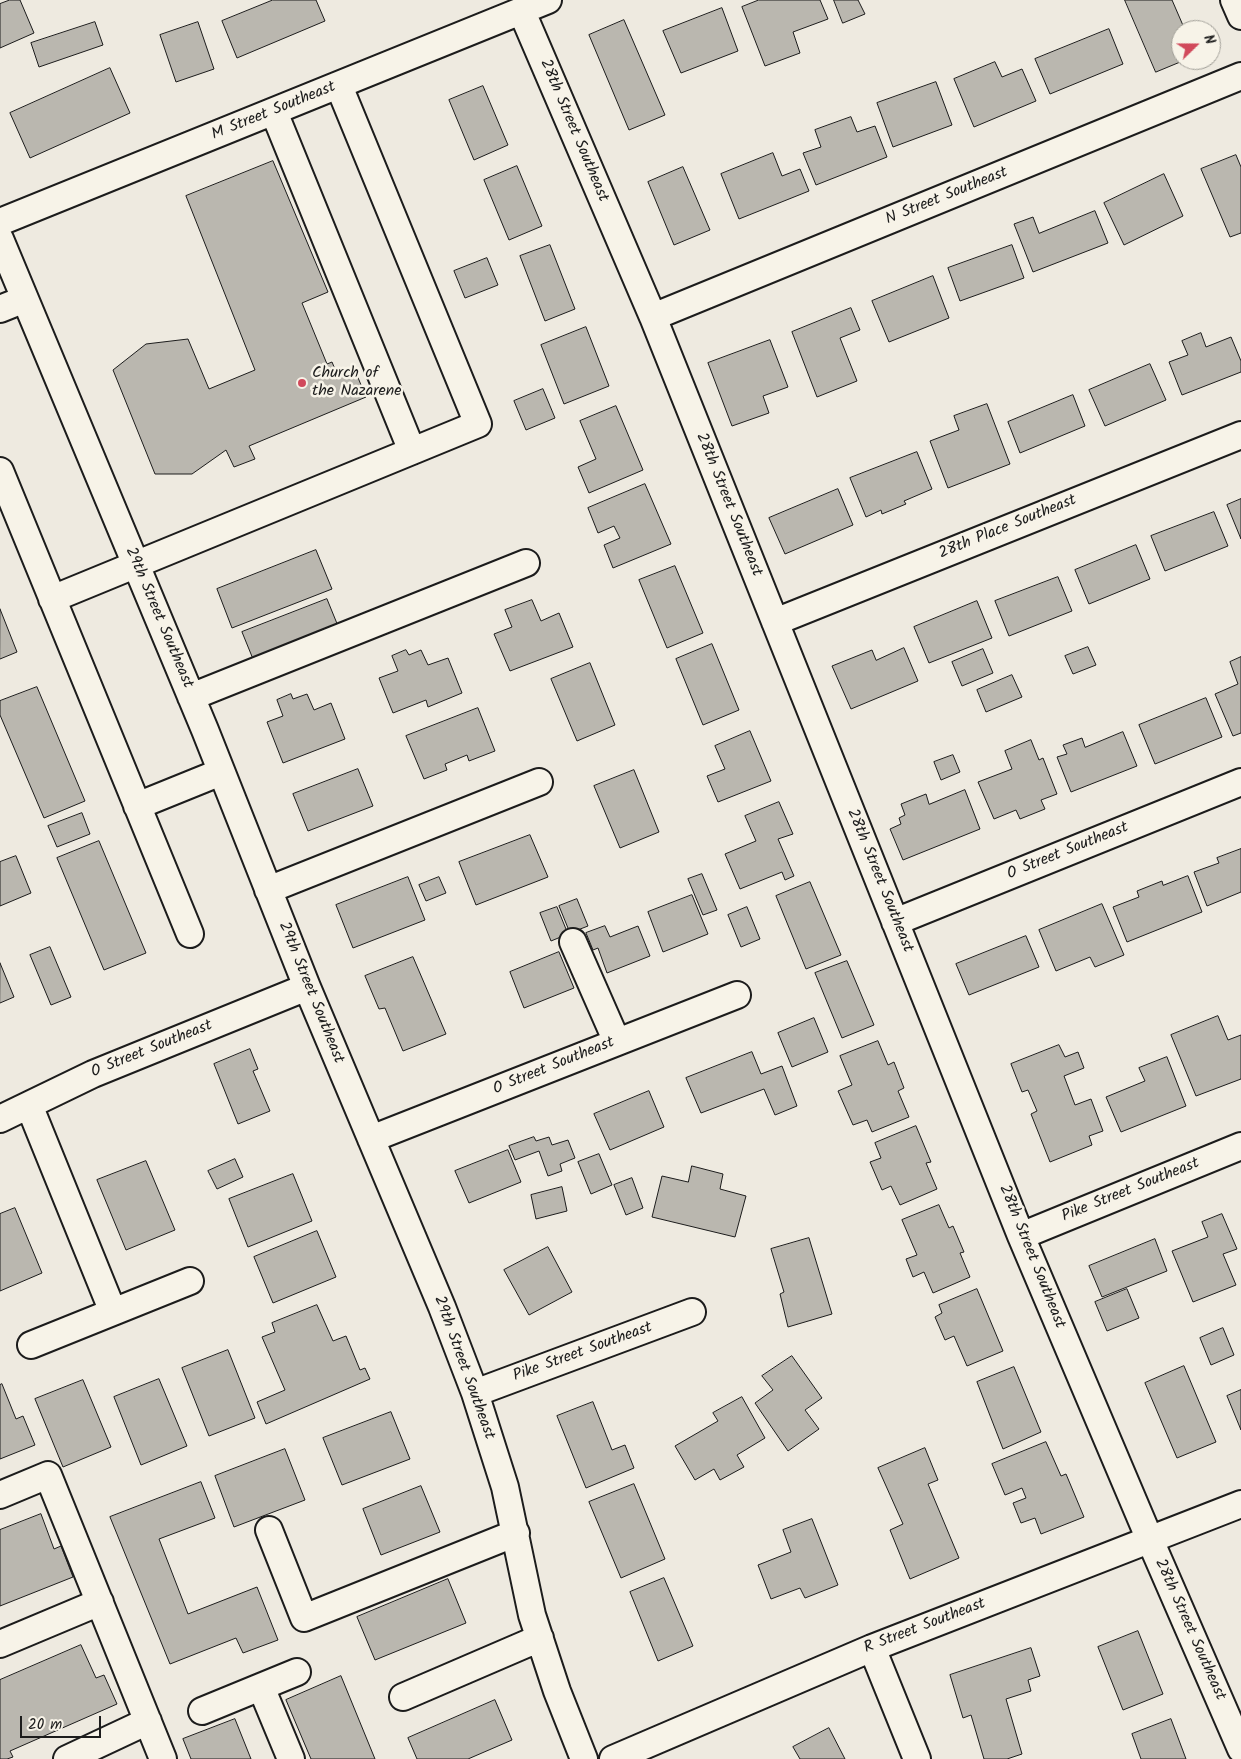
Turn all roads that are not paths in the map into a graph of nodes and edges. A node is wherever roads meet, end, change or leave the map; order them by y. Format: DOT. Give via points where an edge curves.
graph roads {
  1 [pos="548,0"];
  2 [pos="1234,0"];
  3 [pos="522,12"];
  4 [pos="1241,16"];
  5 [pos="1241,76"];
  6 [pos="339,86"];
  7 [pos="274,112"];
  8 [pos="0,222"];
  9 [pos="0,239"];
  10 [pos="25,299"];
  11 [pos="0,309"];
  12 [pos="653,318"];
  13 [pos="1241,435"];
  14 [pos="412,451"];
  15 [pos="0,471"];
  16 [pos="526,563"];
  17 [pos="136,564"];
  18 [pos="52,598"];
  19 [pos="775,622"];
  20 [pos="190,697"];
  21 [pos="221,772"];
  22 [pos="539,782"];
  23 [pos="1241,782"];
  24 [pos="137,806"];
  25 [pos="268,890"];
  26 [pos="895,922"];
  27 [pos="190,934"];
  28 [pos="574,942"];
  29 [pos="307,987"];
  30 [pos="736,995"];
  31 [pos="617,1042"];
  32 [pos="29,1105"];
  33 [pos="0,1119"];
  34 [pos="371,1139"];
  35 [pos="1241,1146"];
  36 [pos="1021,1236"];
  37 [pos="190,1281"];
  38 [pos="112,1312"];
  39 [pos="692,1312"];
  40 [pos="31,1345"];
  41 [pos="475,1393"];
  42 [pos="0,1495"];
  43 [pos="1241,1504"];
  44 [pos="270,1530"];
  45 [pos="516,1532"];
  46 [pos="1150,1540"];
  47 [pos="100,1602"];
  48 [pos="540,1638"];
  49 [pos="0,1644"];
  50 [pos="872,1648"];
  51 [pos="297,1672"];
  52 [pos="261,1686"];
  53 [pos="403,1698"];
  54 [pos="202,1711"];
  55 [pos="148,1721"];
  56 [pos="1241,1748"];
  57 [pos="67,1759"];
  58 [pos="163,1759"];
  59 [pos="290,1759"];
  60 [pos="584,1759"];
  61 [pos="613,1759"];
  62 [pos="917,1759"];
  1 -- 3 [label="street, M Street Southeast"];
  2 -- 4 [label="street"];
  3 -- 6 [label="street, M Street Southeast"];
  3 -- 12 [label="street, 28th Street Southeast"];
  5 -- 12 [label="street, N Street Southeast"];
  6 -- 7 [label="street, M Street Southeast"];
  6 -- 14 [label="street" via="478,424"];
  7 -- 8 [label="street, M Street Southeast"];
  7 -- 14 [label="street"];
  9 -- 10 [label="street, 29th Street Southeast"];
  10 -- 11 [label="street"];
  10 -- 17 [label="street, 29th Street Southeast"];
  12 -- 19 [label="street, 28th Street Southeast"];
  13 -- 19 [label="street, 28th Place Southeast"];
  14 -- 17 [label="street"];
  15 -- 18 [label="street"];
  16 -- 20 [label="street"];
  17 -- 18 [label="street"];
  17 -- 20 [label="street, 29th Street Southeast"];
  18 -- 24 [label="street"];
  19 -- 26 [label="street, 28th Street Southeast"];
  20 -- 21 [label="street, 29th Street Southeast"];
  21 -- 24 [label="street"];
  21 -- 25 [label="street, 29th Street Southeast"];
  22 -- 25 [label="street"];
  23 -- 26 [label="street, O Street Southeast"];
  24 -- 27 [label="street"];
  25 -- 29 [label="street, 29th Street Southeast"];
  26 -- 36 [label="street, 28th Street Southeast"];
  28 -- 31 [label="street"];
  29 -- 32 [label="street, O Street Southeast" via="93,1074"];
  29 -- 34 [label="street, 29th Street Southeast"];
  30 -- 31 [label="street, O Street Southeast"];
  31 -- 34 [label="street, O Street Southeast"];
  32 -- 33 [label="street, O Street Southeast"];
  32 -- 38 [label="street"];
  34 -- 41 [label="street, 29th Street Southeast"];
  35 -- 36 [label="street, Pike Street Southeast"];
  36 -- 46 [label="street, 28th Street Southeast"];
  37 -- 38 [label="street"];
  38 -- 40 [label="street"];
  39 -- 41 [label="street, Pike Street Southeast"];
  41 -- 45 [label="street, 29th Street Southeast"];
  42 -- 47 [label="street" via="48,1475"];
  43 -- 46 [label="street, R Street Southeast"];
  44 -- 45 [label="street" via="304,1618"];
  45 -- 48 [label="street, 29th Street Southeast" via="532,1615"];
  46 -- 50 [label="street, R Street Southeast"];
  46 -- 56 [label="street, 28th Street Southeast"];
  47 -- 49 [label="street"];
  47 -- 55 [label="street"];
  48 -- 53 [label="street"];
  48 -- 60 [label="street, 29th Street Southeast"];
  50 -- 61 [label="street, R Street Southeast"];
  50 -- 62 [label="street"];
  51 -- 52 [label="street"];
  52 -- 54 [label="street"];
  52 -- 59 [label="street"];
  55 -- 57 [label="street"];
  55 -- 58 [label="street"];
}
